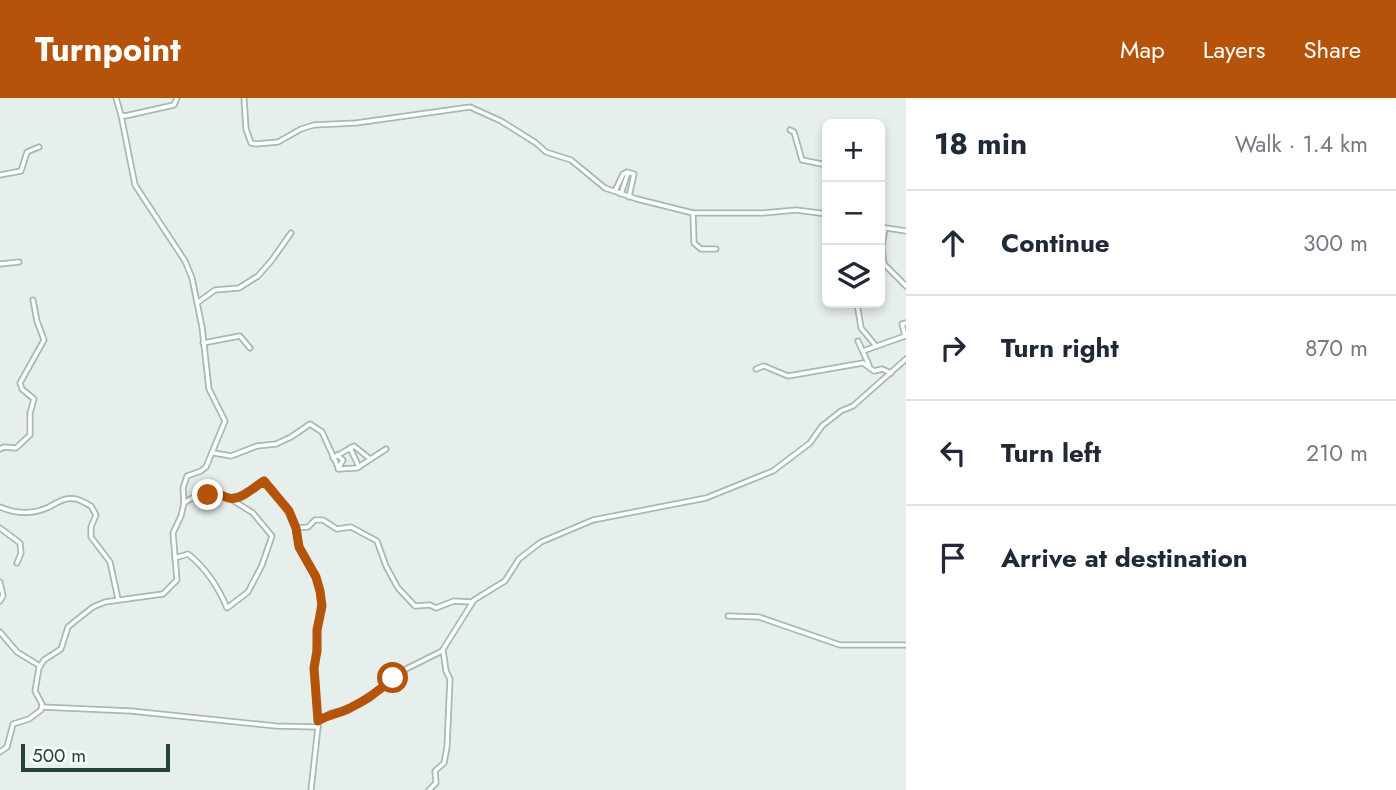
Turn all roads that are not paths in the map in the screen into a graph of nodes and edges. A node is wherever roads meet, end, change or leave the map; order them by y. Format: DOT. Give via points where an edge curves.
graph roads {
  1 [pos="116,98"];
  2 [pos="177,98"];
  3 [pos="244,98"];
  4 [pos="121,115"];
  5 [pos="790,130"];
  6 [pos="39,147"];
  7 [pos="822,163"];
  8 [pos="628,173"];
  9 [pos="0,176"];
  10 [pos="615,192"];
  11 [pos="621,194"];
  12 [pos="629,197"];
  13 [pos="693,213"];
  14 [pos="822,213"];
  15 [pos="885,227"];
  16 [pos="906,230"];
  17 [pos="291,233"];
  18 [pos="882,245"];
  19 [pos="716,249"];
  20 [pos="19,262"];
  21 [pos="0,264"];
  22 [pos="906,286"];
  23 [pos="33,300"];
  24 [pos="197,303"];
  25 [pos="858,308"];
  26 [pos="906,323"];
  27 [pos="906,337"];
  28 [pos="858,341"];
  29 [pos="203,343"];
  30 [pos="876,346"];
  31 [pos="250,348"];
  32 [pos="863,351"];
  33 [pos="906,359"];
  34 [pos="756,369"];
  35 [pos="872,370"];
  36 [pos="891,373"];
  37 [pos="350,448"];
  38 [pos="0,449"];
  39 [pos="386,449"];
  40 [pos="214,453"];
  41 [pos="335,456"];
  42 [pos="370,458"];
  43 [pos="359,467"];
  44 [pos="338,469"];
  45 [pos="229,498"];
  46 [pos="184,503"];
  47 [pos="0,507"];
  48 [pos="0,528"];
  49 [pos="296,528"];
  50 [pos="175,558"];
  51 [pos="17,563"];
  52 [pos="0,582"];
  53 [pos="118,600"];
  54 [pos="0,601"];
  55 [pos="472,602"];
  56 [pos="728,616"];
  57 [pos="0,632"];
  58 [pos="906,645"];
  59 [pos="443,650"];
  60 [pos="40,666"];
  61 [pos="42,707"];
  62 [pos="318,724"];
  63 [pos="0,752"];
  64 [pos="311,790"];
  65 [pos="429,790"];
  1 -- 4 [label="street"];
  2 -- 4 [label="street" via="169,107"];
  3 -- 10 [label="street" via="248,135 256,145 278,142 314,125 472,107 546,152 571,160"];
  4 -- 24 [label="street" via="135,185 187,264"];
  5 -- 7 [label="street" via="802,160"];
  6 -- 9 [label="street" via="27,152 21,171"];
  8 -- 10 [label="street" via="621,177"];
  8 -- 11 [label="street"];
  8 -- 12 [label="street" via="634,175"];
  10 -- 11 [label="street"];
  11 -- 12 [label="street"];
  12 -- 13 [label="street"];
  13 -- 14 [label="street"];
  13 -- 19 [label="street" via="696,246"];
  15 -- 16 [label="street"];
  17 -- 24 [label="street" via="258,276 239,288 215,290"];
  18 -- 22 [label="street" via="884,264"];
  20 -- 21 [label="street"];
  23 -- 38 [label="street" via="44,340 20,383 34,399 30,435 16,448"];
  24 -- 29 [label="street"];
  25 -- 30 [label="street" via="861,328"];
  26 -- 27 [label="street" via="902,324"];
  27 -- 30 [label="street"];
  28 -- 32 [label="street"];
  29 -- 31 [label="street" via="240,336"];
  29 -- 40 [label="street" via="209,389 225,421"];
  30 -- 32 [label="street"];
  32 -- 35 [label="street"];
  33 -- 36 [label="street"];
  34 -- 35 [label="street" via="764,366 788,376 863,363"];
  35 -- 36 [label="street"];
  36 -- 55 [label="street" via="822,426 810,443 776,470 706,498 614,514 556,534 526,553 505,581"];
  37 -- 41 [label="street"];
  37 -- 42 [label="street" via="358,448"];
  37 -- 43 [label="street"];
  39 -- 42 [label="street"];
  40 -- 41 [label="street" via="231,456 276,444 311,424 322,432"];
  40 -- 46 [label="street" via="204,470 187,476"];
  41 -- 44 [label="street"];
  41 -- 44 [label="street" via="343,460"];
  42 -- 43 [label="street"];
  43 -- 44 [label="street"];
  45 -- 46 [label="street" via="213,493"];
  45 -- 49 [label="street" via="265,481 288,509"];
  45 -- 50 [label="street" via="253,513 272,536 248,593 226,608 222,593 196,559 188,554"];
  46 -- 50 [label="street" via="173,531"];
  47 -- 53 [label="street" via="27,513 74,499 91,506 96,515 91,537 110,562"];
  48 -- 51 [label="street" via="20,543"];
  49 -- 55 [label="street" via="321,520 334,528 351,527 376,540 400,591 415,606 437,608 454,601"];
  49 -- 62 [label="street" via="322,602 314,668"];
  50 -- 53 [label="street" via="177,579 165,593"];
  52 -- 54 [label="street"];
  53 -- 60 [label="street" via="96,605 74,622 61,649"];
  55 -- 59 [label="street"];
  56 -- 58 [label="street" via="759,617 840,645"];
  57 -- 60 [label="street" via="17,652"];
  59 -- 62 [label="street" via="400,672 369,699 331,713"];
  59 -- 65 [label="street" via="450,679 447,747 445,761 435,771 436,783"];
  60 -- 61 [label="street" via="35,691"];
  61 -- 62 [label="street" via="276,726"];
  61 -- 63 [label="street" via="32,718 12,724 7,747"];
  62 -- 64 [label="street"];
}
